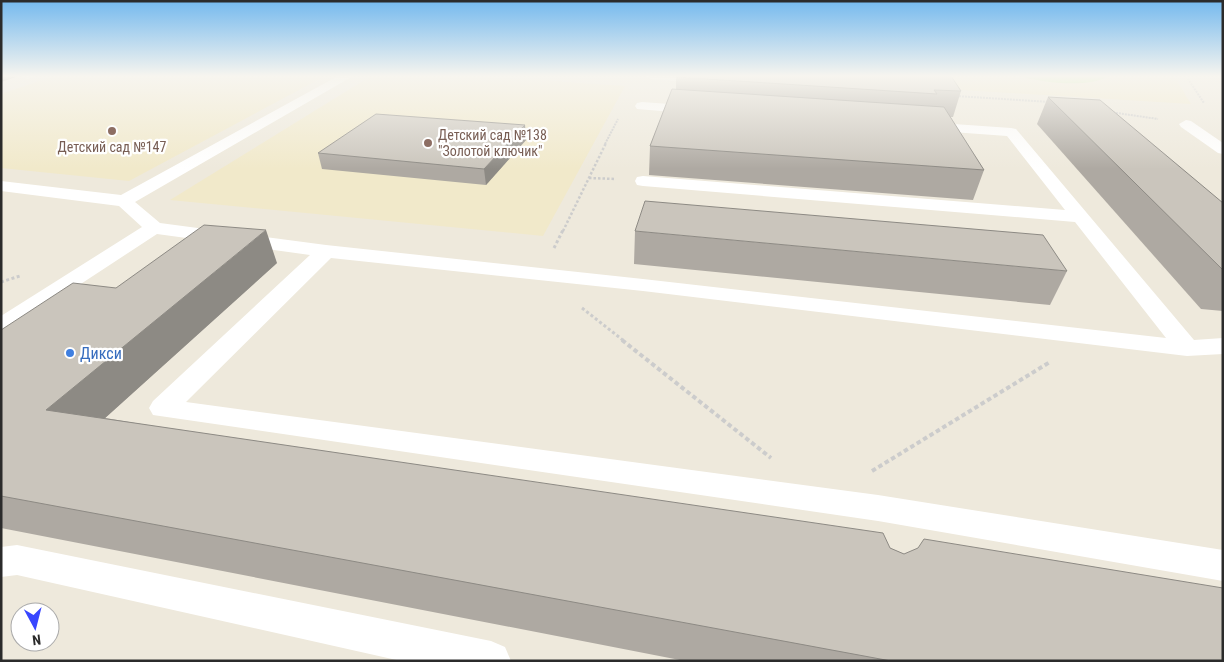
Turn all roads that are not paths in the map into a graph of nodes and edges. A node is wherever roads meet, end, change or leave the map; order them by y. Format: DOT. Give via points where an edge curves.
graph roads {
  1 [pos="292,107"];
  2 [pos="655,107"];
  3 [pos="712,111"];
  4 [pos="1186,124"];
  5 [pos="912,125"];
  6 [pos="1223,150"];
  7 [pos="643,181"];
  8 [pos="1,186"];
  9 [pos="124,201"];
  10 [pos="1081,217"];
  11 [pos="154,228"];
  12 [pos="326,252"];
  13 [pos="1,326"];
  14 [pos="1223,346"];
  15 [pos="1187,348"];
  16 [pos="1,562"];
  17 [pos="1223,566"];
  18 [pos="491,661"];
  1 -- 9 [label="lane"];
  2 -- 3 [label="lane"];
  4 -- 6 [label="lane"];
  5 -- 10 [label="lane" via="1011,132"];
  7 -- 10 [label="lane"];
  8 -- 9 [label="lane"];
  9 -- 11 [label="lane"];
  10 -- 15 [label="lane"];
  11 -- 12 [label="lane"];
  11 -- 13 [label="lane"];
  12 -- 15 [label="lane"];
  12 -- 17 [label="lane" via="163,408 824,500 880,522"];
  14 -- 15 [label="lane"];
  16 -- 18 [label="lane" via="18,560"];
}
